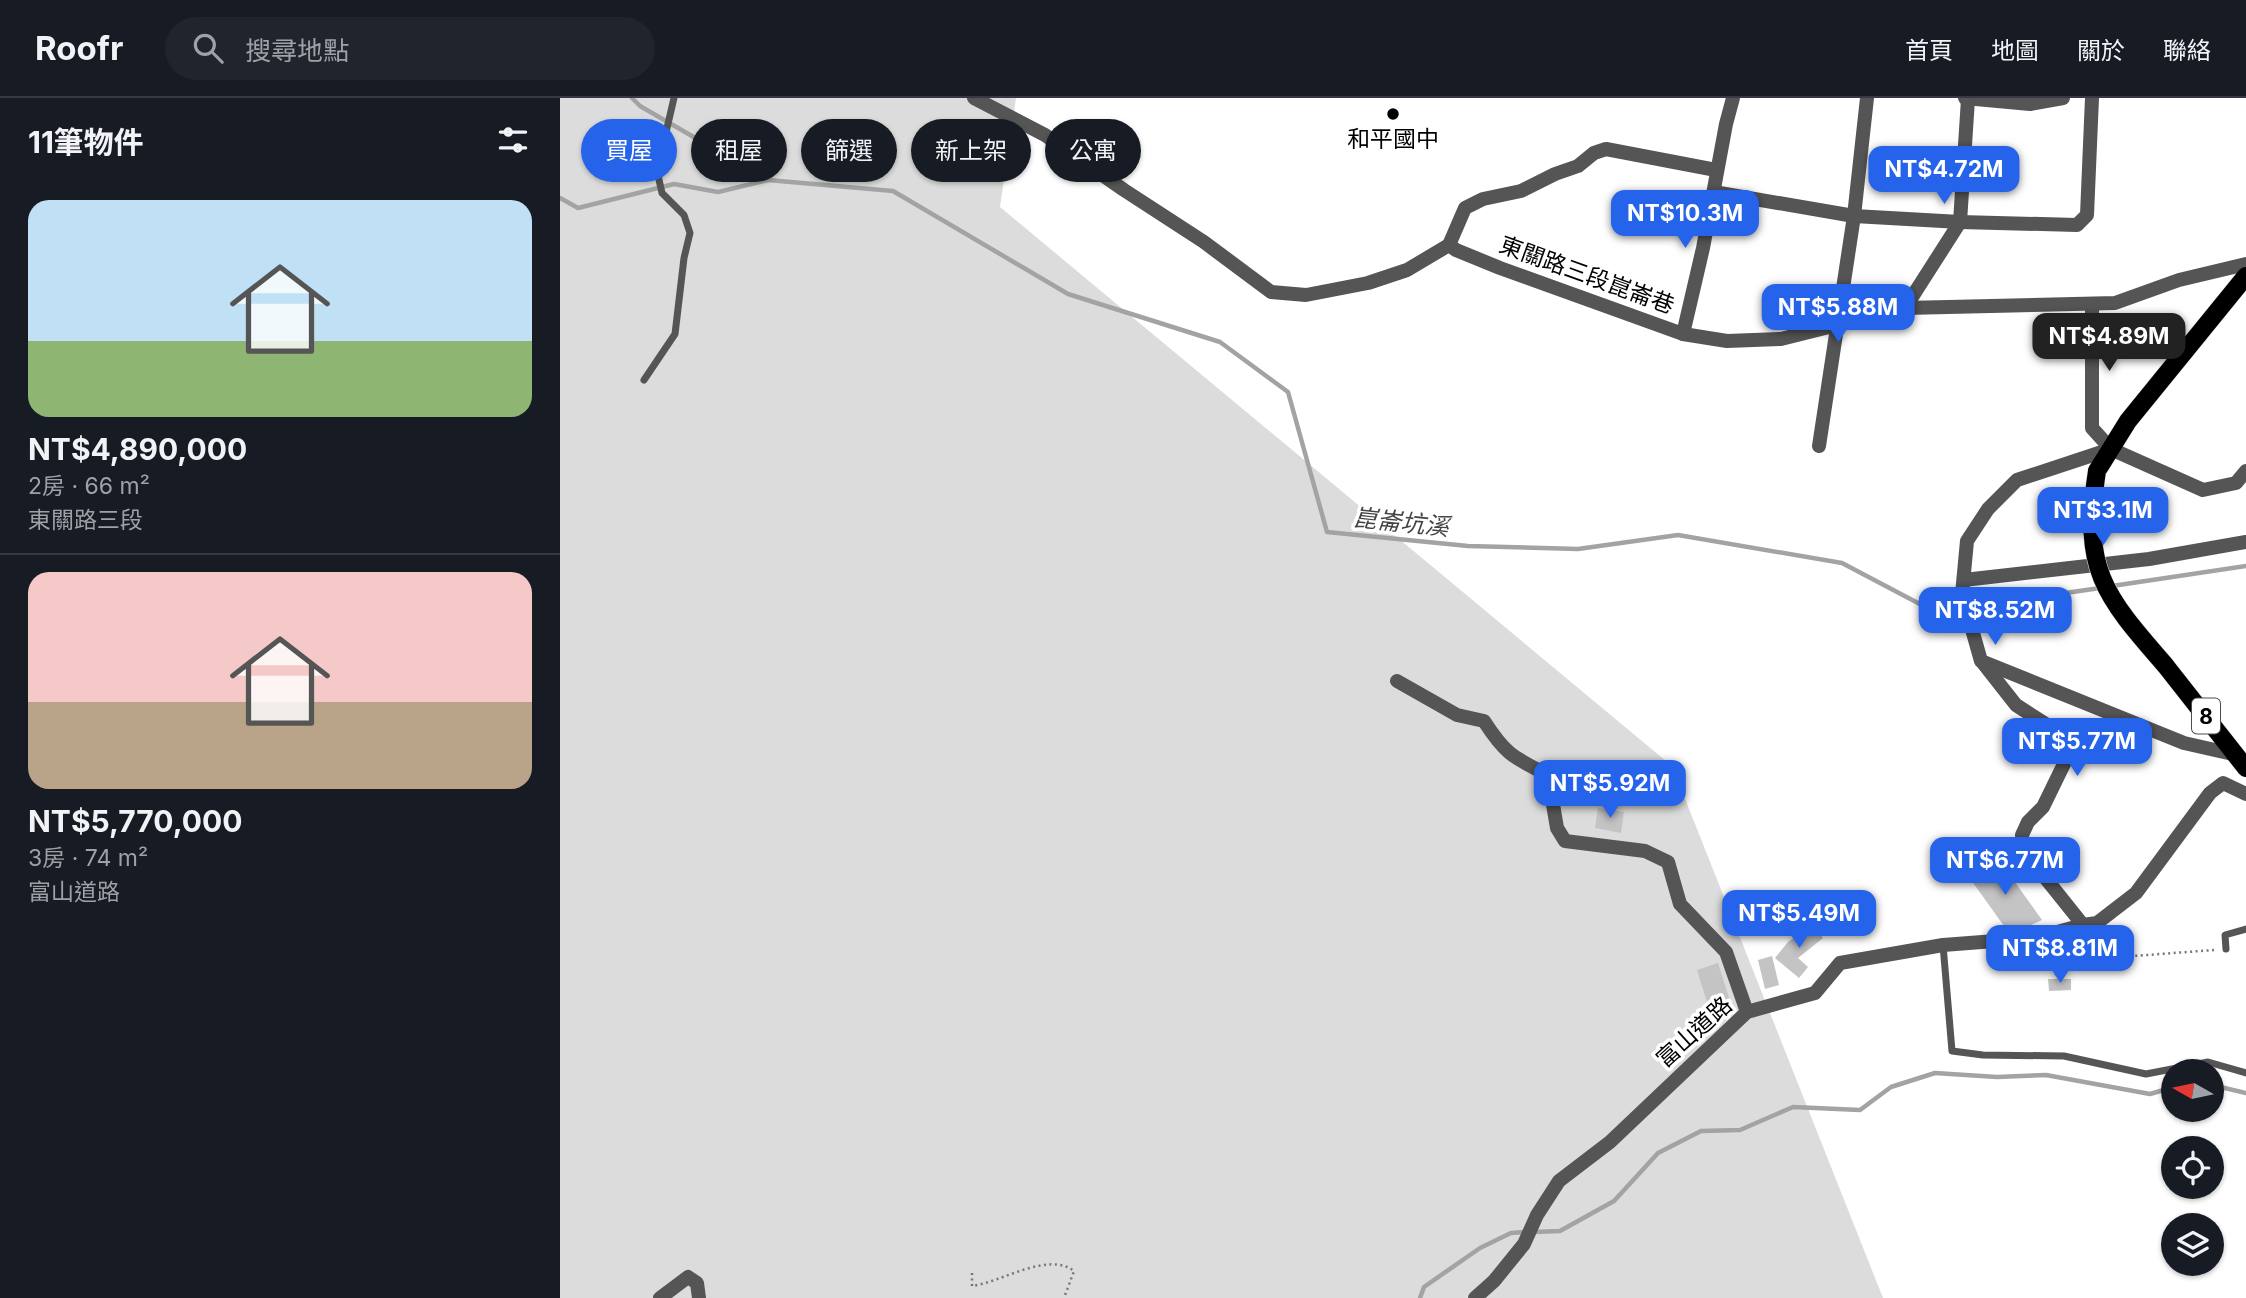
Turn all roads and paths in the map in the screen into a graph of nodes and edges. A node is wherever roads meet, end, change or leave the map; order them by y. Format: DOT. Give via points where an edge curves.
graph roads {
  1 [pos="674,98"];
  2 [pos="974,98"];
  3 [pos="1734,98"];
  4 [pos="1867,98"];
  5 [pos="1966,98"];
  6 [pos="2063,98"];
  7 [pos="2092,98"];
  8 [pos="1716,170"];
  9 [pos="1714,192"];
  10 [pos="1854,216"];
  11 [pos="1960,222"];
  12 [pos="1449,245"];
  13 [pos="2246,264"];
  14 [pos="2246,276"];
  15 [pos="2092,304"];
  16 [pos="1905,308"];
  17 [pos="1838,326"];
  18 [pos="1683,334"];
  19 [pos="644,380"];
  20 [pos="1819,446"];
  21 [pos="2111,449"];
  22 [pos="2246,471"];
  23 [pos="2246,542"];
  24 [pos="1964,580"];
  25 [pos="1980,660"];
  26 [pos="1397,681"];
  27 [pos="2242,762"];
  28 [pos="2246,794"];
  29 [pos="2083,925"];
  30 [pos="2246,929"];
  31 [pos="2035,938"];
  32 [pos="1944,945"];
  33 [pos="2226,949"];
  34 [pos="2053,962"];
  35 [pos="2057,979"];
  36 [pos="1747,1012"];
  37 [pos="2246,1073"];
  38 [pos="972,1273"];
  39 [pos="660,1298"];
  40 [pos="699,1298"];
  41 [pos="1064,1298"];
  42 [pos="1475,1298"];
  1 -- 19 [label="lane" via="657,171 662,193 684,215 690,233 675,334"];
  2 -- 12 [label="street" via="1045,135 1271,292 1306,295 1368,283 1407,270"];
  3 -- 8 [label="street"];
  4 -- 10 [label="street"];
  5 -- 6 [label="street" via="2030,104"];
  5 -- 11 [label="street"];
  7 -- 11 [label="street" via="2084,220 2077,225"];
  8 -- 9 [label="street"];
  8 -- 12 [label="street" via="1606,149 1521,191 1465,208"];
  9 -- 10 [label="street"];
  9 -- 18 [label="street"];
  10 -- 11 [label="street"];
  10 -- 17 [label="street"];
  11 -- 16 [label="street"];
  12 -- 18 [label="street, 東關路三段崑崙巷"];
  13 -- 15 [label="street, 東關路三段崑崙巷" via="2179,280 2115,303"];
  14 -- 21 [label="main road, 8" via="2128,421"];
  15 -- 16 [label="street, 東關路三段崑崙巷"];
  15 -- 21 [label="street" via="2092,428"];
  16 -- 17 [label="street, 東關路三段崑崙巷"];
  17 -- 18 [label="street, 東關路三段崑崙巷" via="1769,340 1727,341"];
  17 -- 20 [label="street"];
  21 -- 22 [label="street" via="2203,490 2236,483"];
  21 -- 24 [label="street" via="2017,480 1988,509 1967,541"];
  21 -- 27 [label="main road, 8, bridge" via="2096,471 2091,507 2092,548 2100,575 2121,614"];
  23 -- 24 [label="street" via="2149,559"];
  24 -- 25 [label="street" via="1962,594"];
  25 -- 27 [label="street"];
  25 -- 29 [label="street" via="2016,705 2058,732 2066,752 2043,807 2022,835 2023,850"];
  26 -- 36 [label="street" via="1457,715 1484,721 1509,755 1548,775 1557,828 1565,841 1645,852 1668,862 1680,904 1726,952"];
  28 -- 29 [label="street, 富山道路" via="2223,783 2210,793 2136,893 2097,923"];
  29 -- 31 [label="street, 富山道路"];
  30 -- 33 [label="lane" via="2225,935"];
  31 -- 32 [label="street, 富山道路"];
  31 -- 34 [label="path"];
  32 -- 36 [label="street, 富山道路" via="1840,963 1815,993"];
  32 -- 37 [label="lane" via="1952,1051 2064,1056 2146,1074 2208,1062"];
  33 -- 34 [label="path"];
  34 -- 35 [label="path"];
  36 -- 42 [label="street, 富山道路" via="1610,1142 1559,1181 1536,1215 1524,1244"];
  38 -- 41 [label="path" via="972,1286 1039,1265 1066,1265 1074,1271"];
  39 -- 40 [label="street" via="688,1277 697,1283"];
}
